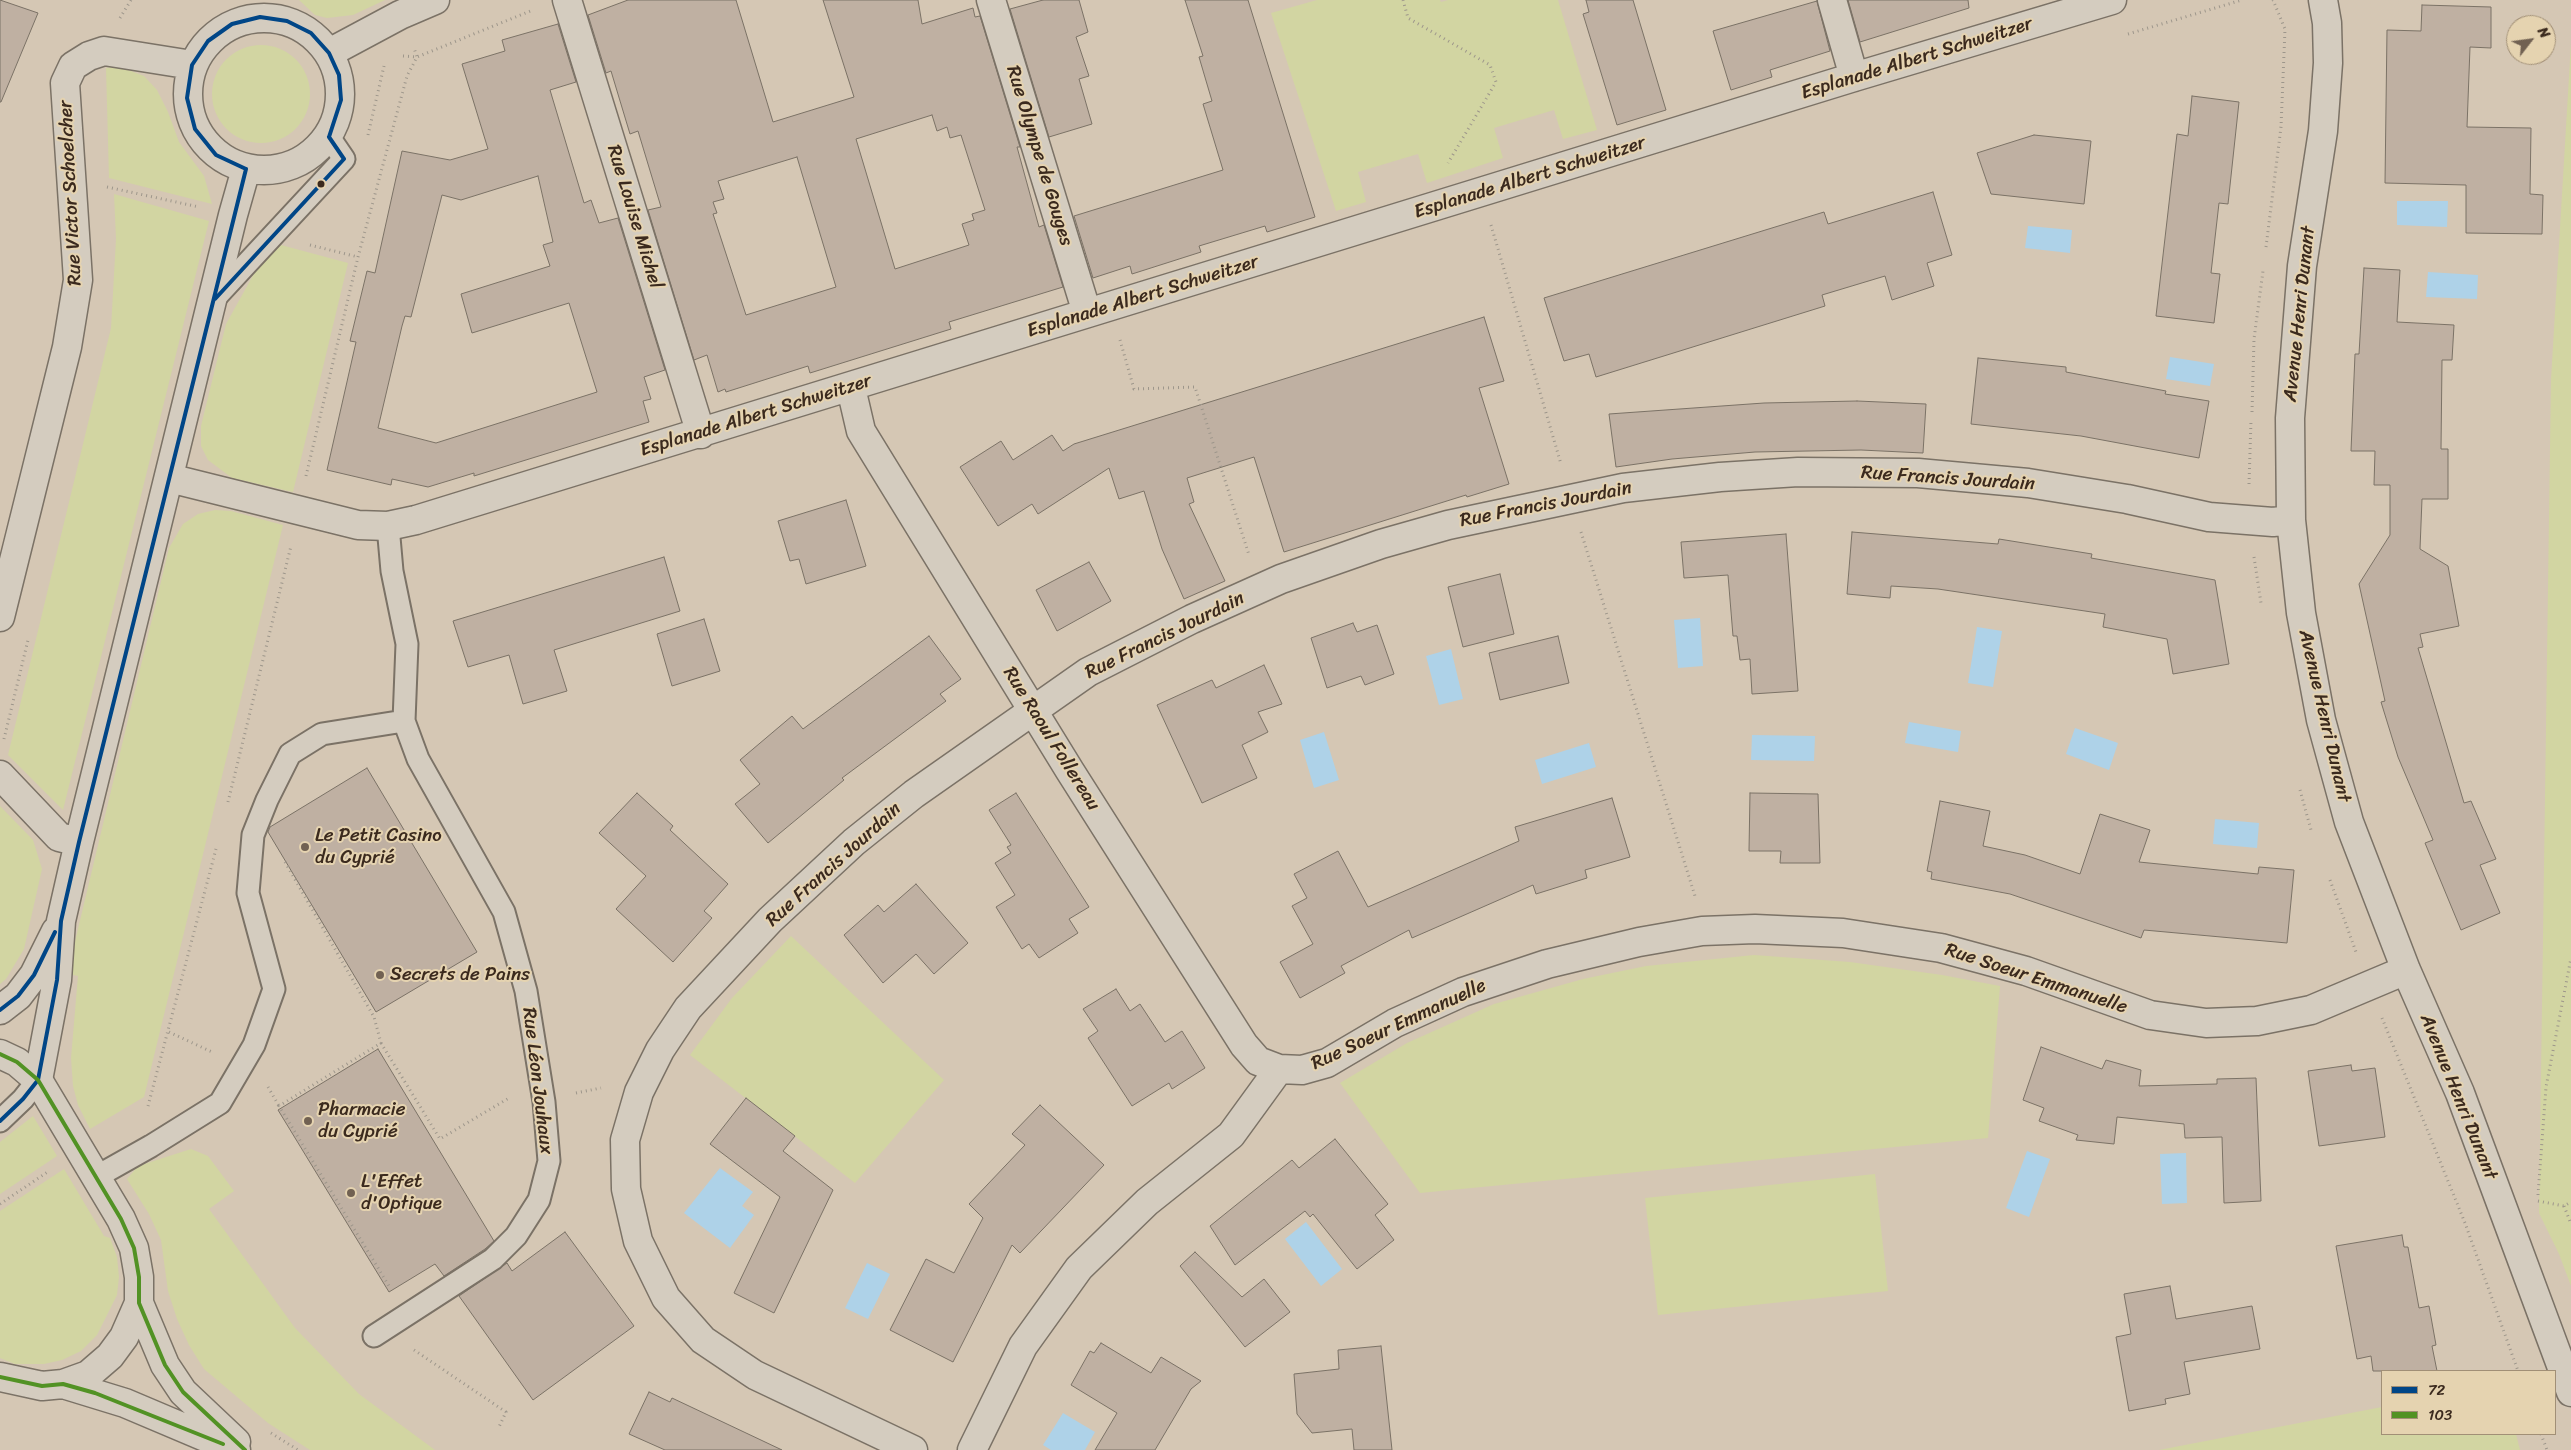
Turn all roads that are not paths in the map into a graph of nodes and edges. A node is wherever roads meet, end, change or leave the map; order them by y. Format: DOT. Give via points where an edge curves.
graph roads {
  1 [pos="435,0"];
  2 [pos="567,0"];
  3 [pos="991,0"];
  4 [pos="1832,0"];
  5 [pos="2112,0"];
  6 [pos="2323,0"];
  7 [pos="261,9"];
  8 [pos="329,53"];
  9 [pos="192,65"];
  10 [pos="1854,77"];
  11 [pos="329,137"];
  12 [pos="246,169"];
  13 [pos="213,300"];
  14 [pos="1087,313"];
  15 [pos="851,388"];
  16 [pos="701,434"];
  17 [pos="169,478"];
  18 [pos="2291,520"];
  19 [pos="388,526"];
  20 [pos="0,617"];
  21 [pos="1033,710"];
  22 [pos="404,721"];
  23 [pos="0,775"];
  24 [pos="79,842"];
  25 [pos="61,921"];
  26 [pos="2406,970"];
  27 [pos="0,1010"];
  28 [pos="0,1054"];
  29 [pos="1279,1069"];
  30 [pos="38,1080"];
  31 [pos="2,1118"];
  32 [pos="96,1177"];
  33 [pos="139,1303"];
  34 [pos="374,1336"];
  35 [pos="0,1377"];
  36 [pos="63,1384"];
  37 [pos="2571,1392"];
  38 [pos="236,1450"];
  39 [pos="245,1450"];
  40 [pos="913,1450"];
  41 [pos="972,1450"];
  1 -- 8 [label="street"];
  2 -- 16 [label="street, Rue Louise Michel"];
  3 -- 14 [label="street, Rue Olympe de Gouges"];
  4 -- 10 [label="street"];
  5 -- 10 [label="street, Esplanade Albert Schweitzer"];
  6 -- 18 [label="street, Avenue Henri Dunant" via="2328,63 2323,131 2302,266 2290,418"];
  7 -- 8 [label="street" via="310,33"];
  7 -- 9 [label="street" via="208,41"];
  8 -- 11 [label="street" via="339,75 341,100 336,124"];
  9 -- 12 [label="street" via="187,98 195,129 216,156"];
  9 -- 20 [label="street, Rue Victor Schoelcher" via="104,51 73,66 65,83 78,280 67,348"];
  10 -- 14 [label="street, Esplanade Albert Schweitzer"];
  11 -- 12 [label="street" via="306,159 277,171"];
  11 -- 13 [label="lane" via="344,159"];
  12 -- 13 [label="street"];
  13 -- 17 [label="street"];
  14 -- 15 [label="street, Esplanade Albert Schweitzer"];
  15 -- 16 [label="street, Esplanade Albert Schweitzer"];
  15 -- 21 [label="street, Rue Raoul Follereau" via="861,431"];
  16 -- 19 [label="street, Esplanade Albert Schweitzer"];
  17 -- 19 [label="street, Esplanade Albert Schweitzer" via="358,525"];
  17 -- 24 [label="street"];
  18 -- 21 [label="street, Rue Francis Jourdain" via="2273,522 2209,517 2127,499 2028,483 1918,473 1798,472 1623,488 1448,525 1381,544 1260,589 1125,652 1088,672"];
  18 -- 26 [label="street, Avenue Henri Dunant" via="2301,613 2321,720 2349,822"];
  19 -- 22 [label="lane, Rue Léon Jouhaux" via="391,564 407,644"];
  21 -- 29 [label="street, Rue Raoul Follereau" via="1244,1045 1258,1061"];
  21 -- 40 [label="street, Rue Francis Jourdain" via="914,794 854,842 770,920 688,1008 660,1050 639,1092 626,1140 626,1189 638,1241 666,1298 703,1340 756,1375"];
  22 -- 32 [label="lane" via="322,734 290,754 266,800 253,835 248,893 274,989 254,1045 220,1103"];
  22 -- 34 [label="lane, Rue Léon Jouhaux" via="418,759 504,912 526,991 544,1102 549,1161 539,1200 516,1236 492,1259"];
  23 -- 24 [label="street" via="59,837"];
  24 -- 25 [label="street"];
  25 -- 27 [label="street" via="34,975 18,996"];
  25 -- 30 [label="street" via="57,980"];
  26 -- 29 [label="street, Rue Soeur Emmanuelle" via="2311,1010 2257,1020 2206,1023 2150,1015 2026,971 1941,948 1844,933 1755,929 1702,931 1547,964 1463,992 1327,1062 1302,1070"];
  26 -- 37 [label="street, Avenue Henri Dunant" via="2460,1093"];
  28 -- 30 [label="street" via="17,1062"];
  29 -- 41 [label="street" via="1231,1135 1147,1202 1079,1268 1023,1346"];
  30 -- 31 [label="lane"];
  30 -- 32 [label="street"];
  32 -- 33 [label="street" via="134,1248"];
  33 -- 36 [label="street" via="124,1337 110,1356 88,1375"];
  33 -- 39 [label="street" via="165,1364 183,1392"];
  35 -- 36 [label="street" via="42,1386"];
  36 -- 38 [label="street" via="125,1403"];
}
